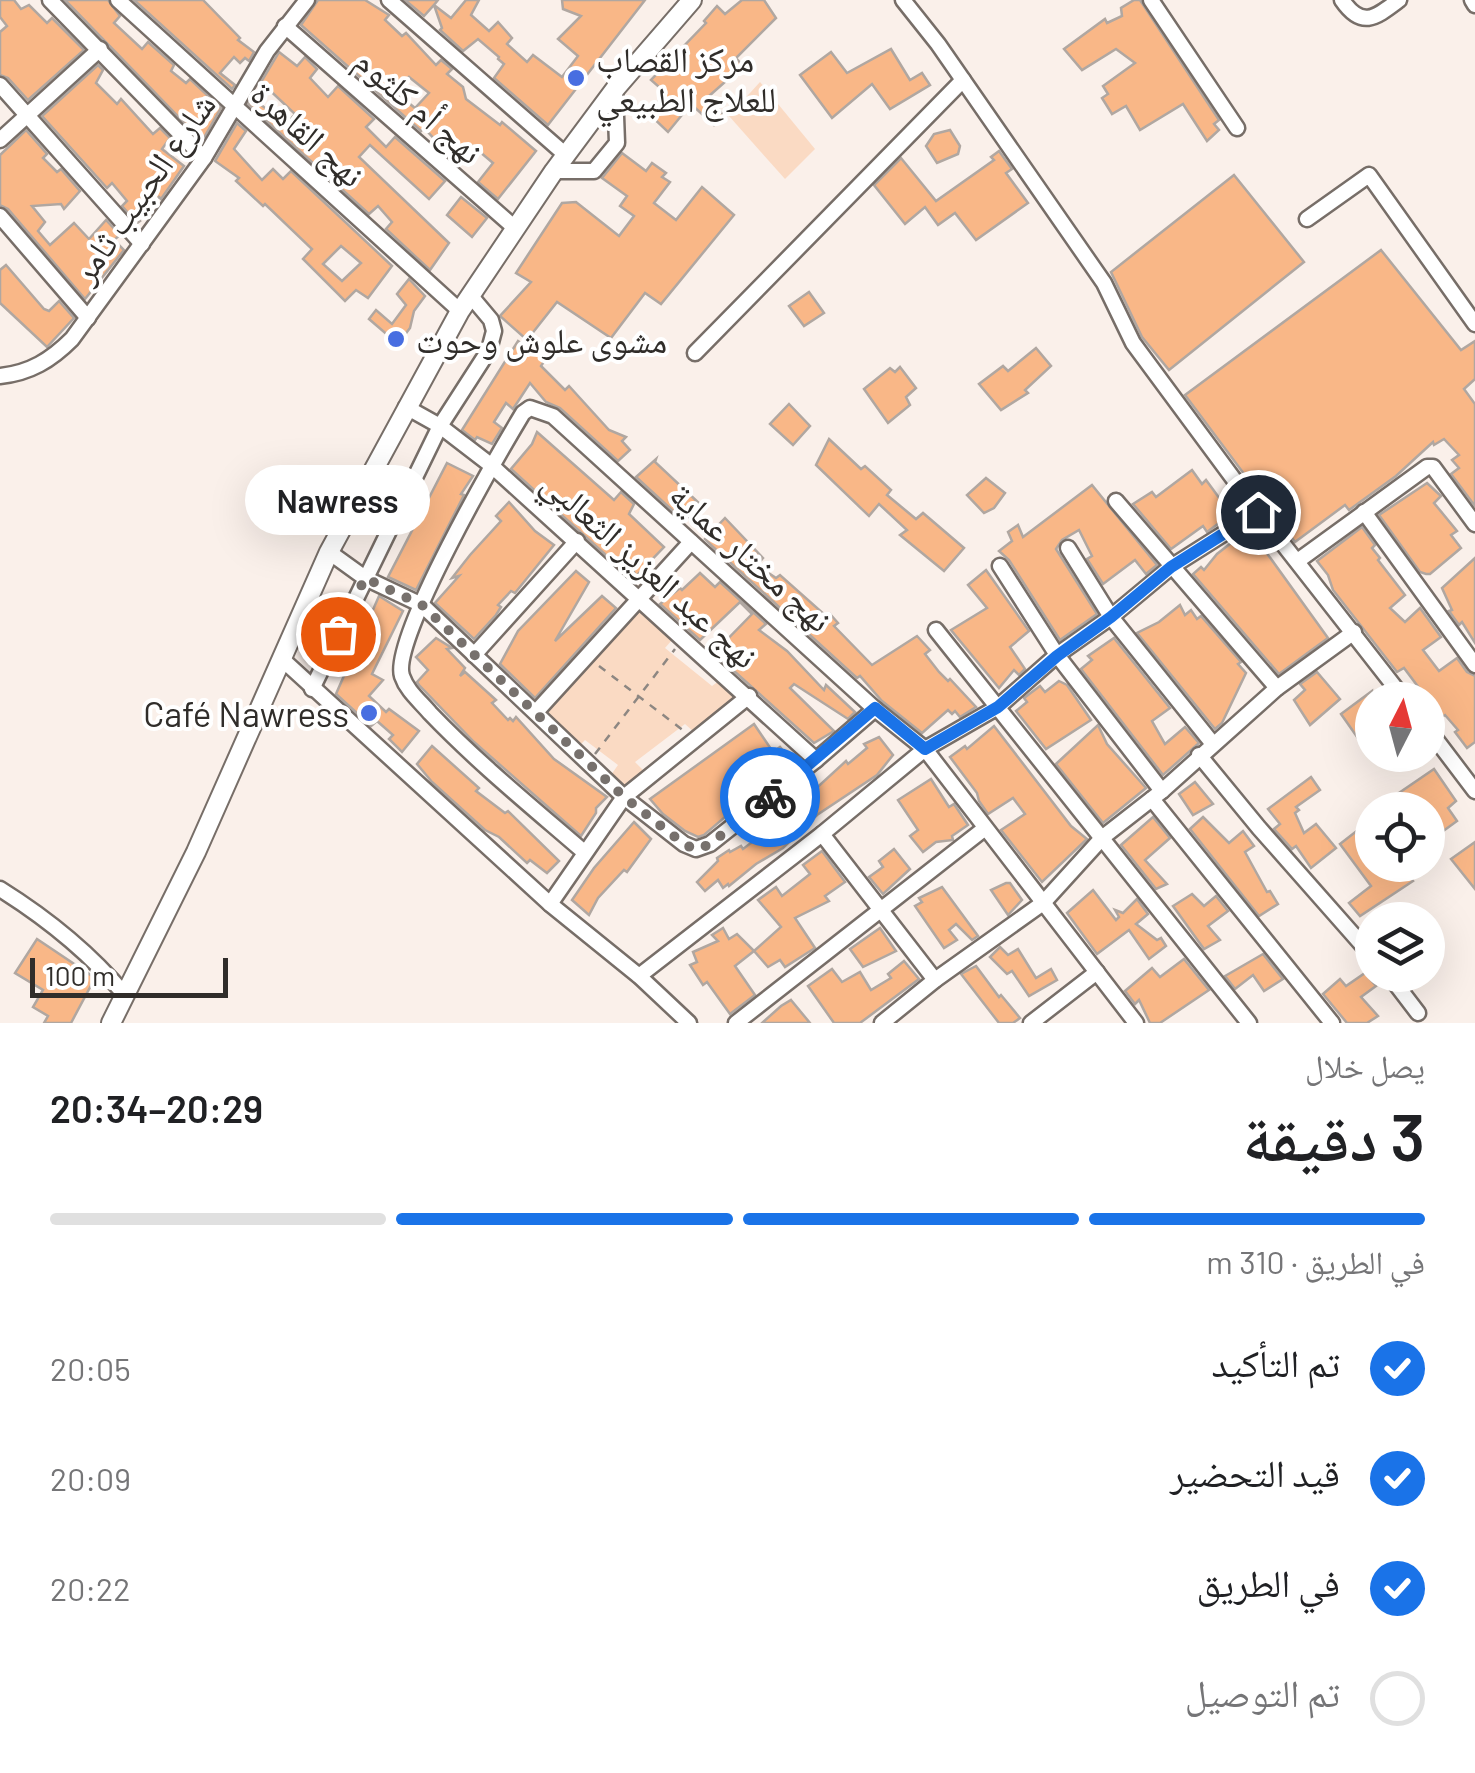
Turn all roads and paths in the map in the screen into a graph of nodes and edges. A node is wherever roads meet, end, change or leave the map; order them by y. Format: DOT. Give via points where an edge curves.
graph roads {
  1 [pos="50,0"];
  2 [pos="118,0"];
  3 [pos="307,0"];
  4 [pos="389,0"];
  5 [pos="692,0"];
  6 [pos="1151,0"];
  7 [pos="1342,0"];
  8 [pos="1399,0"];
  9 [pos="910,3"];
  10 [pos="285,26"];
  11 [pos="100,49"];
  12 [pos="964,80"];
  13 [pos="0,85"];
  14 [pos="615,89"];
  15 [pos="235,107"];
  16 [pos="27,116"];
  17 [pos="1237,128"];
  18 [pos="0,140"];
  19 [pos="567,156"];
  20 [pos="204,158"];
  21 [pos="554,172"];
  22 [pos="0,216"];
  23 [pos="1306,219"];
  24 [pos="515,228"];
  25 [pos="142,244"];
  26 [pos="465,303"];
  27 [pos="88,318"];
  28 [pos="1475,324"];
  29 [pos="695,353"];
  30 [pos="0,376"];
  31 [pos="406,407"];
  32 [pos="440,426"];
  33 [pos="492,466"];
  34 [pos="1116,501"];
  35 [pos="1258,512"];
  36 [pos="1364,512"];
  37 [pos="1475,524"];
  38 [pos="577,541"];
  39 [pos="691,542"];
  40 [pos="1068,548"];
  41 [pos="330,552"];
  42 [pos="1299,560"];
  43 [pos="1000,566"];
  44 [pos="1171,567"];
  45 [pos="365,578"];
  46 [pos="637,598"];
  47 [pos="422,605"];
  48 [pos="1111,617"];
  49 [pos="936,630"];
  50 [pos="1354,632"];
  51 [pos="682,640"];
  52 [pos="474,655"];
  53 [pos="1057,656"];
  54 [pos="585,657"];
  55 [pos="283,660"];
  56 [pos="1475,664"];
  57 [pos="1392,682"];
  58 [pos="1277,688"];
  59 [pos="312,689"];
  60 [pos="748,696"];
  61 [pos="638,697"];
  62 [pos="998,707"];
  63 [pos="875,708"];
  64 [pos="536,712"];
  65 [pos="695,740"];
  66 [pos="1213,744"];
  67 [pos="1445,746"];
  68 [pos="925,749"];
  69 [pos="1200,755"];
  70 [pos="816,760"];
  71 [pos="588,764"];
  72 [pos="1468,770"];
  73 [pos="1475,791"];
  74 [pos="1157,795"];
  75 [pos="624,797"];
  76 [pos="984,829"];
  77 [pos="822,834"];
  78 [pos="1102,837"];
  79 [pos="584,852"];
  80 [pos="0,890"];
  81 [pos="1043,903"];
  82 [pos="550,904"];
  83 [pos="879,911"];
  84 [pos="1355,937"];
  85 [pos="1097,972"];
  86 [pos="639,976"];
  87 [pos="935,980"];
  88 [pos="1402,992"];
  89 [pos="125,995"];
  90 [pos="1418,1014"];
  91 [pos="110,1023"];
  92 [pos="689,1023"];
  93 [pos="736,1023"];
  94 [pos="882,1023"];
  95 [pos="1031,1023"];
  96 [pos="1136,1023"];
  97 [pos="1249,1023"];
  98 [pos="1332,1023"];
  1 -- 11 [label="street"];
  2 -- 15 [label="street, نهج القاهرة"];
  3 -- 10 [label="street, شارع الحبيب ثامر"];
  4 -- 19 [label="street"];
  5 -- 14 [label="main road"];
  6 -- 17 [label="street"];
  7 -- 8 [label="street" via="1360,18"];
  9 -- 12 [label="street"];
  10 -- 15 [label="street, شارع الحبيب ثامر"];
  10 -- 24 [label="street, نهج أم كلثوم"];
  11 -- 16 [label="street"];
  11 -- 20 [label="street"];
  12 -- 29 [label="street"];
  12 -- 35 [label="street" via="1104,283 1134,343"];
  13 -- 16 [label="street"];
  14 -- 19 [label="main road"];
  14 -- 21 [label="street" via="618,143 594,171"];
  15 -- 20 [label="street, شارع الحبيب ثامر"];
  15 -- 26 [label="street, نهج القاهرة"];
  16 -- 18 [label="street"];
  16 -- 25 [label="street"];
  19 -- 21 [label="main road"];
  20 -- 25 [label="street, شارع الحبيب ثامر"];
  21 -- 24 [label="main road"];
  22 -- 27 [label="street"];
  23 -- 28 [label="street" via="1369,175"];
  24 -- 26 [label="main road"];
  25 -- 27 [label="street, شارع الحبيب ثامر"];
  26 -- 31 [label="main road"];
  26 -- 32 [label="street, نهج القاهرة" via="491,320 494,338"];
  27 -- 30 [label="street, شارع الحبيب ثامر" via="54,358"];
  31 -- 32 [label="street, نهج عبد العزيز الثعالبي"];
  31 -- 41 [label="main road"];
  32 -- 33 [label="street, نهج عبد العزيز الثعالبي"];
  32 -- 45 [label="street"];
  33 -- 38 [label="street, نهج عبد العزيز الثعالبي"];
  33 -- 39 [label="street, نهج مختار عماية" via="523,413 538,408"];
  33 -- 47 [label="street"];
  34 -- 44 [label="street"];
  35 -- 42 [label="street"];
  35 -- 44 [label="street"];
  36 -- 37 [label="street" via="1434,467"];
  36 -- 42 [label="street"];
  36 -- 56 [label="street"];
  38 -- 46 [label="street, نهج عبد العزيز الثعالبي"];
  38 -- 52 [label="street"];
  39 -- 46 [label="street"];
  39 -- 63 [label="street, نهج مختار عماية"];
  40 -- 48 [label="street"];
  41 -- 45 [label="street"];
  41 -- 55 [label="main road"];
  42 -- 50 [label="street"];
  43 -- 53 [label="street"];
  44 -- 48 [label="street"];
  44 -- 58 [label="street"];
  45 -- 47 [label="street"];
  45 -- 59 [label="street"];
  46 -- 51 [label="street, نهج عبد العزيز الثعالبي"];
  46 -- 54 [label="street"];
  47 -- 52 [label="street"];
  47 -- 79 [label="street" via="400,664 408,688 461,746"];
  48 -- 53 [label="street"];
  48 -- 66 [label="street"];
  49 -- 62 [label="street"];
  50 -- 57 [label="street"];
  50 -- 58 [label="street"];
  51 -- 60 [label="street, نهج عبد العزيز الثعالبي"];
  51 -- 61 [label="path"];
  52 -- 64 [label="street"];
  53 -- 62 [label="street"];
  53 -- 74 [label="street"];
  54 -- 61 [label="path"];
  54 -- 64 [label="street"];
  55 -- 59 [label="street"];
  55 -- 89 [label="main road"];
  58 -- 66 [label="street"];
  59 -- 82 [label="street"];
  60 -- 65 [label="street"];
  60 -- 70 [label="street, نهج عبد العزيز الثعالبي"];
  61 -- 65 [label="path"];
  61 -- 71 [label="path"];
  62 -- 68 [label="street"];
  62 -- 78 [label="street"];
  63 -- 68 [label="street, نهج مختار عماية"];
  63 -- 70 [label="street"];
  64 -- 71 [label="street"];
  65 -- 75 [label="street"];
  66 -- 69 [label="street"];
  67 -- 72 [label="street"];
  68 -- 76 [label="street, نهج مختار عماية"];
  68 -- 77 [label="street"];
  69 -- 74 [label="street"];
  69 -- 84 [label="street"];
  70 -- 75 [label="street" via="696,850"];
  71 -- 75 [label="street"];
  72 -- 73 [label="street"];
  74 -- 78 [label="street"];
  74 -- 98 [label="street"];
  75 -- 79 [label="street"];
  76 -- 81 [label="street, نهج مختار عماية"];
  76 -- 83 [label="street"];
  77 -- 83 [label="street"];
  77 -- 86 [label="street"];
  78 -- 81 [label="street"];
  78 -- 97 [label="street"];
  79 -- 82 [label="street"];
  80 -- 89 [label="street" via="76,943"];
  81 -- 85 [label="street, نهج مختار عماية"];
  81 -- 87 [label="street"];
  82 -- 86 [label="street"];
  83 -- 87 [label="street"];
  83 -- 93 [label="street"];
  85 -- 95 [label="street"];
  85 -- 96 [label="street, نهج مختار عماية"];
  86 -- 92 [label="street"];
  87 -- 94 [label="street"];
  88 -- 90 [label="street"];
  89 -- 91 [label="main road"];
}
